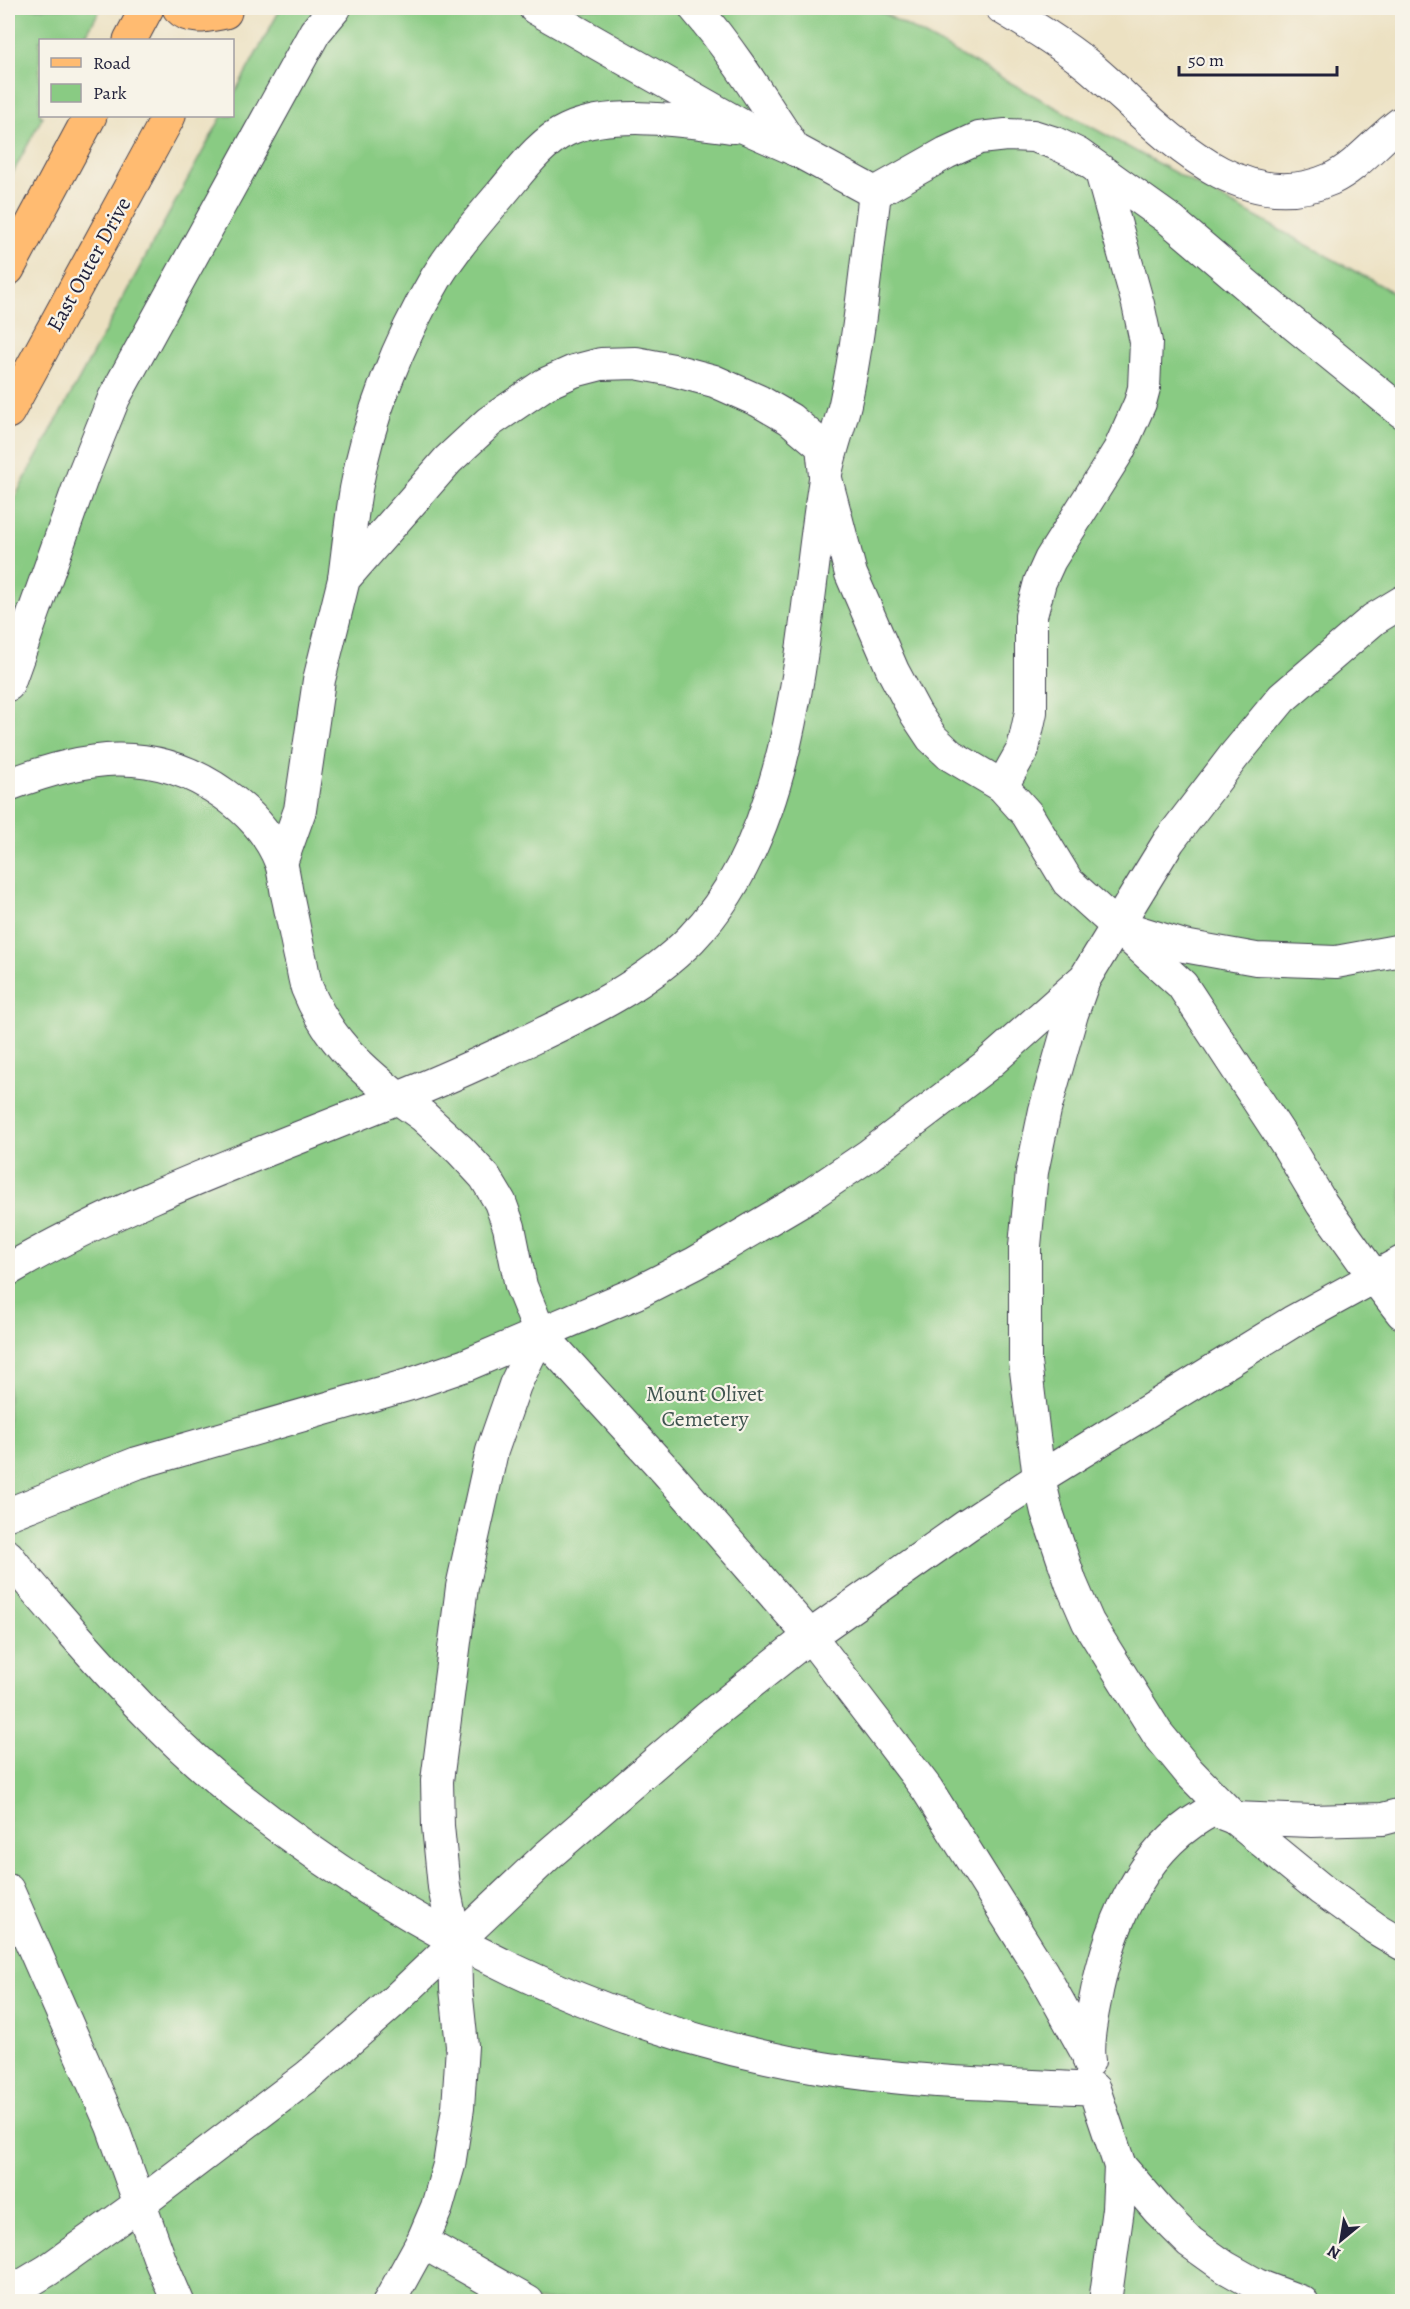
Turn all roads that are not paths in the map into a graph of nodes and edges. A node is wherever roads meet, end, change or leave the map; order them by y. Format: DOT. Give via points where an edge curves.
graph roads {
  1 [pos="147,8"];
  2 [pos="179,8"];
  3 [pos="335,8"];
  4 [pos="535,8"];
  5 [pos="695,8"];
  6 [pos="1002,8"];
  7 [pos="226,10"];
  8 [pos="131,39"];
  9 [pos="211,39"];
  10 [pos="89,117"];
  11 [pos="168,117"];
  12 [pos="1402,122"];
  13 [pos="746,128"];
  14 [pos="796,150"];
  15 [pos="1101,172"];
  16 [pos="875,193"];
  17 [pos="8,269"];
  18 [pos="8,412"];
  19 [pos="1402,412"];
  20 [pos="825,475"];
  21 [pos="344,579"];
  22 [pos="1402,602"];
  23 [pos="8,685"];
  24 [pos="8,785"];
  25 [pos="1002,786"];
  26 [pos="280,863"];
  27 [pos="1117,925"];
  28 [pos="1402,950"];
  29 [pos="1085,978"];
  30 [pos="398,1098"];
  31 [pos="1402,1262"];
  32 [pos="8,1270"];
  33 [pos="1375,1278"];
  34 [pos="1402,1313"];
  35 [pos="540,1333"];
  36 [pos="1039,1478"];
  37 [pos="8,1514"];
  38 [pos="8,1556"];
  39 [pos="810,1636"];
  40 [pos="1402,1814"];
  41 [pos="1234,1818"];
  42 [pos="8,1890"];
  43 [pos="455,1941"];
  44 [pos="1402,1944"];
  45 [pos="1088,2055"];
  46 [pos="1094,2089"];
  47 [pos="1120,2166"];
  48 [pos="141,2203"];
  49 [pos="422,2242"];
  50 [pos="8,2294"];
  51 [pos="178,2301"];
  52 [pos="389,2301"];
  53 [pos="528,2301"];
  54 [pos="1105,2301"];
  55 [pos="1302,2301"];
  1 -- 8 [label="main road"];
  2 -- 7 [label="main road" via="201,17"];
  3 -- 23 [label="lane" via="315,32 114,398"];
  4 -- 13 [label="lane"];
  5 -- 14 [label="lane" via="717,32"];
  6 -- 12 [label="lane" via="1059,43 1206,164 1246,184 1293,188 1332,178"];
  7 -- 9 [label="main road"];
  10 -- 17 [label="main road"];
  11 -- 18 [label="main road, East Outer Drive"];
  13 -- 14 [label="lane"];
  13 -- 21 [label="lane" via="614,118 590,122 549,141 521,170 437,277 408,330 368,440 356,488"];
  14 -- 16 [label="lane"];
  15 -- 16 [label="lane" via="1055,143 1033,136 1006,135 979,138"];
  15 -- 19 [label="lane" via="1169,219"];
  15 -- 25 [label="lane" via="1146,342 1144,388 1119,450 1040,582 1031,616 1031,712 1023,749"];
  16 -- 20 [label="lane" via="845,403"];
  20 -- 21 [label="lane" via="822,446 759,400 714,381 673,370 636,363 601,364 545,384 489,422 448,460"];
  20 -- 25 [label="lane" via="851,574 892,670 916,714 932,738 950,755"];
  20 -- 30 [label="lane" via="792,713 766,813 743,866 717,908 658,969 618,995 457,1074"];
  21 -- 26 [label="lane" via="319,680 300,810"];
  22 -- 27 [label="lane" via="1374,619 1282,698 1169,841"];
  24 -- 26 [label="lane" via="85,762 155,762 212,785 244,807 265,834"];
  25 -- 27 [label="lane" via="1027,814 1068,882"];
  26 -- 30 [label="lane" via="306,986 321,1017 349,1056"];
  27 -- 28 [label="lane" via="1184,946 1256,959 1336,962"];
  27 -- 29 [label="lane"];
  27 -- 33 [label="lane" via="1182,986 1322,1204"];
  29 -- 35 [label="lane" via="986,1066 810,1195 695,1263 636,1293"];
  29 -- 36 [label="lane" via="1045,1110 1032,1172 1026,1236 1025,1362"];
  30 -- 32 [label="lane" via="106,1218"];
  30 -- 35 [label="lane" via="423,1116 485,1177 509,1227 521,1286"];
  31 -- 33 [label="lane"];
  33 -- 34 [label="lane"];
  33 -- 36 [label="lane" via="1292,1322"];
  35 -- 37 [label="lane" via="411,1384 137,1463"];
  35 -- 39 [label="lane"];
  35 -- 43 [label="lane" via="515,1385 492,1451 453,1644 437,1780 444,1887"];
  36 -- 39 [label="lane"];
  36 -- 41 [label="lane" via="1071,1583 1088,1622 1157,1732"];
  38 -- 43 [label="lane" via="142,1709 238,1797 351,1879"];
  39 -- 43 [label="lane" via="680,1741"];
  39 -- 45 [label="lane" via="927,1788 1042,1972"];
  40 -- 41 [label="lane" via="1346,1822"];
  41 -- 44 [label="lane" via="1322,1890"];
  41 -- 45 [label="lane" via="1213,1810 1194,1820 1172,1837 1131,1890 1100,1970"];
  42 -- 48 [label="lane"];
  43 -- 46 [label="lane" via="640,2023 748,2052 823,2068 889,2076"];
  43 -- 48 [label="lane" via="308,2076"];
  43 -- 49 [label="lane" via="462,2046 458,2108 449,2165"];
  45 -- 46 [label="lane"];
  46 -- 47 [label="lane"];
  47 -- 54 [label="lane"];
  47 -- 55 [label="lane" via="1190,2242 1257,2285"];
  48 -- 50 [label="lane"];
  48 -- 51 [label="lane"];
  49 -- 52 [label="lane"];
  49 -- 53 [label="lane"];
}
